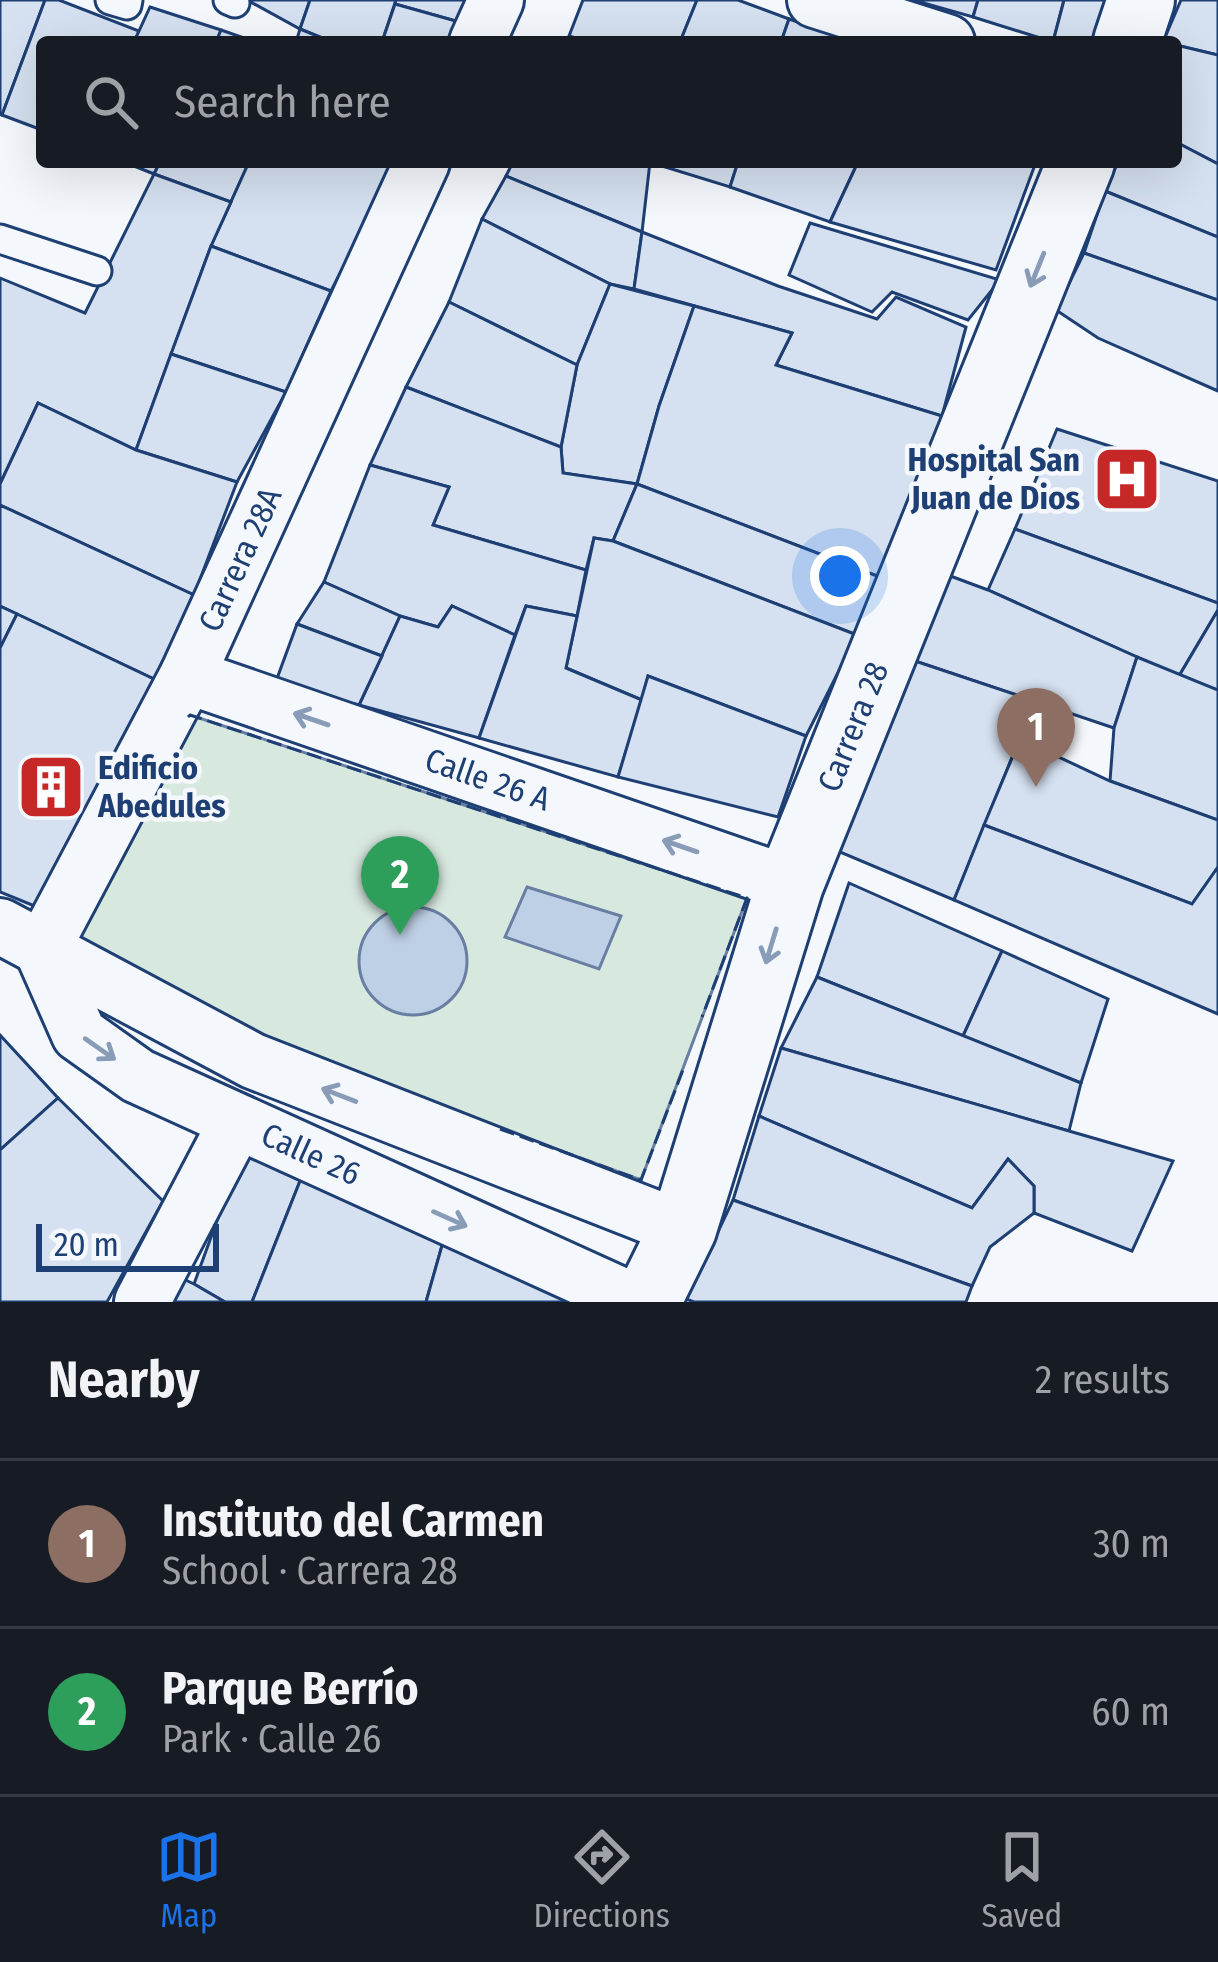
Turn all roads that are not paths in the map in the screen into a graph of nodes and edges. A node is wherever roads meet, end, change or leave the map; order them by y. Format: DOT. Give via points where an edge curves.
graph roads {
  1 [pos="110,0"];
  2 [pos="128,0"];
  3 [pos="496,0"];
  4 [pos="815,0"];
  5 [pos="1141,0"];
  6 [pos="480,36"];
  7 [pos="928,36"];
  8 [pos="1128,36"];
  9 [pos="419,168"];
  10 [pos="1079,168"];
  11 [pos="0,238"];
  12 [pos="97,271"];
  13 [pos="187,676"];
  14 [pos="790,884"];
  15 [pos="21,938"];
  16 [pos="236,1123"];
  17 [pos="683,1229"];
  18 [pos="142,1302"];
  19 [pos="636,1302"];
  20 [pos="647,1302"];
  1 -- 2 [label="lane"];
  3 -- 6 [label="street"];
  4 -- 7 [label="street"];
  5 -- 8 [label="main road"];
  9 -- 13 [label="street, Carrera 28A"];
  10 -- 14 [label="main road, Carrera 28, one-way"];
  11 -- 12 [label="lane"];
  14 -- 13 [label="street, Calle 26 A, one-way"];
  13 -- 15 [label="street, Carrera 28A"];
  14 -- 17 [label="main road, Carrera 28, one-way"];
  15 -- 16 [label="street, Calle 26, one-way" via="79,1034 138,1076"];
  17 -- 15 [label="street, Calle 26, one-way" via="253,1061"];
  16 -- 18 [label="street"];
  16 -- 19 [label="street, Calle 26, one-way"];
  17 -- 20 [label="main road, Carrera 28"];
}
